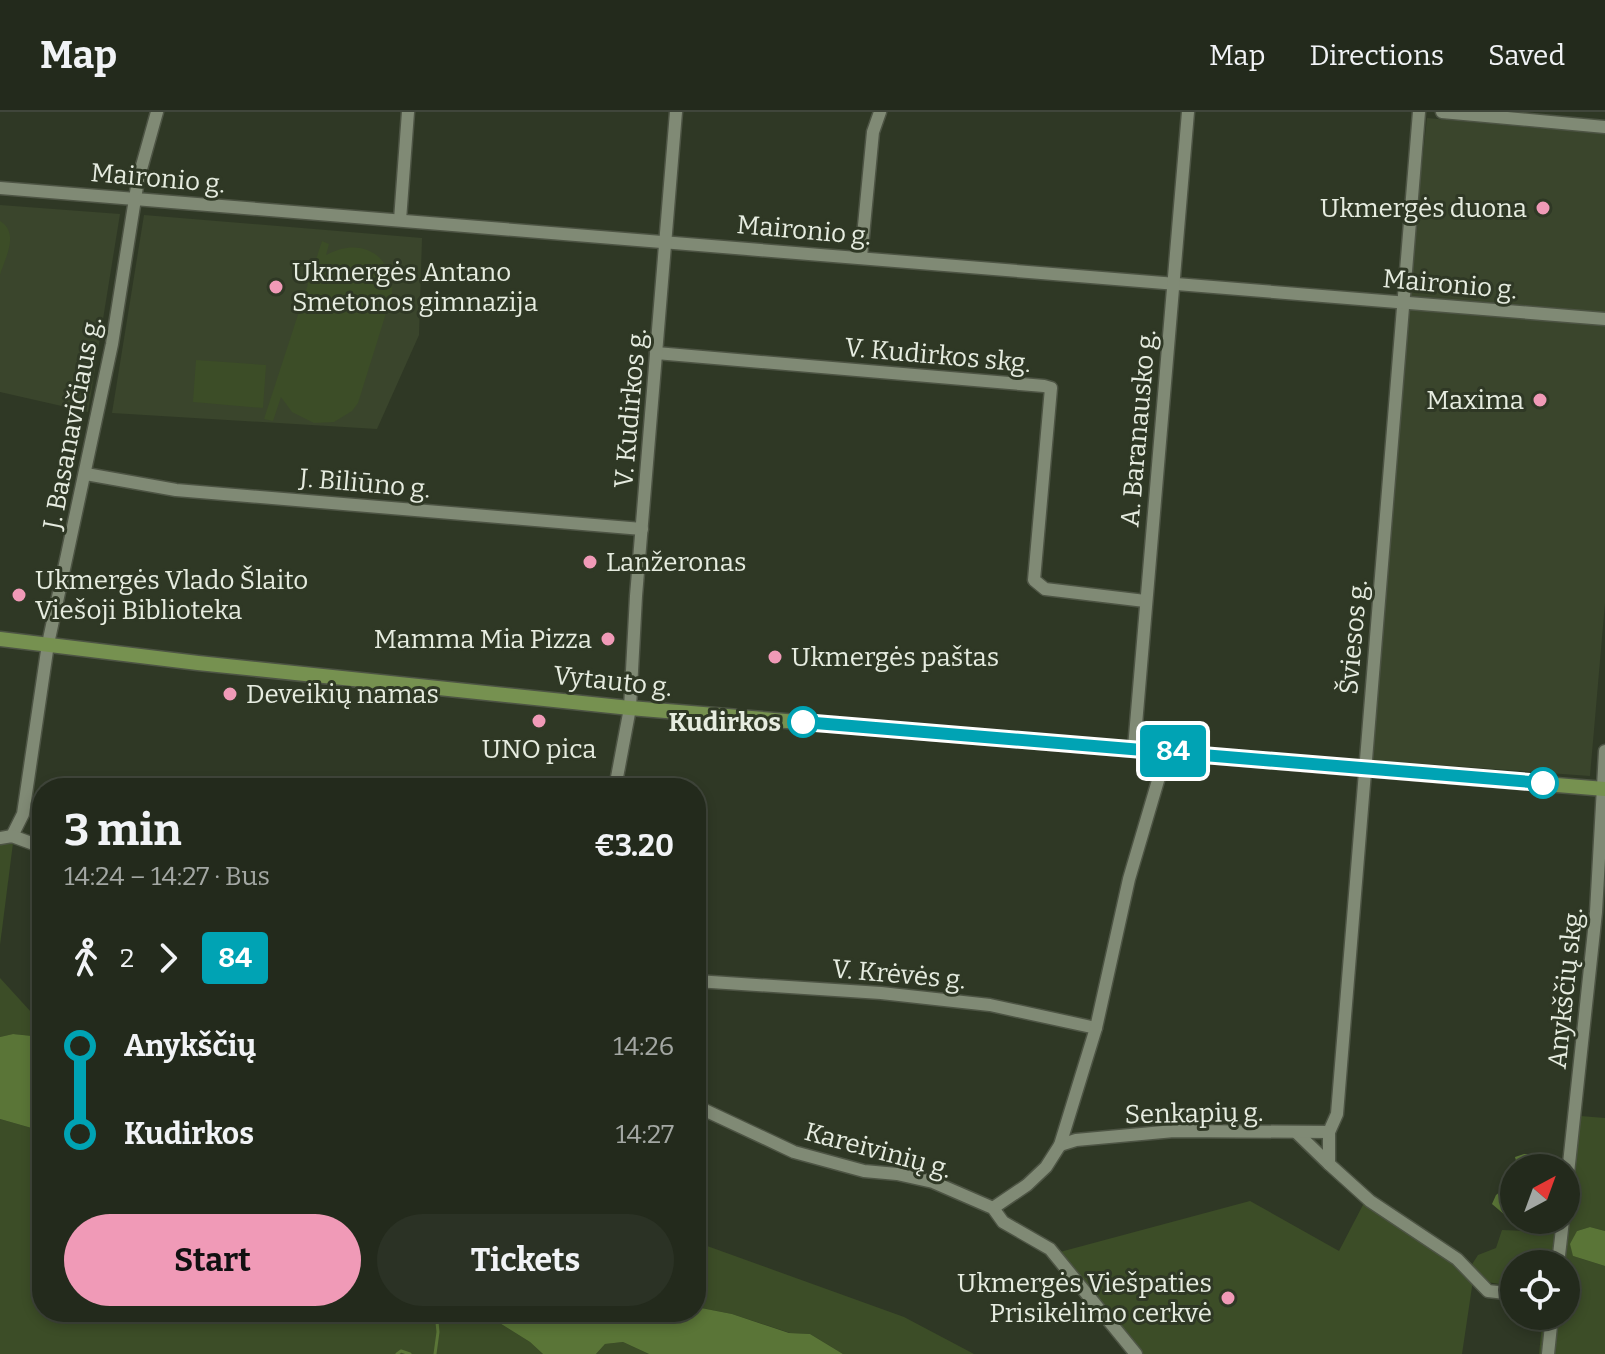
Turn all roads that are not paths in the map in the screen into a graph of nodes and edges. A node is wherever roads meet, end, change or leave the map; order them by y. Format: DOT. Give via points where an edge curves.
graph roads {
  1 [pos="157,112"];
  2 [pos="408,112"];
  3 [pos="676,112"];
  4 [pos="880,112"];
  5 [pos="1188,112"];
  6 [pos="1419,112"];
  7 [pos="1442,112"];
  8 [pos="1605,127"];
  9 [pos="0,188"];
  10 [pos="135,198"];
  11 [pos="400,220"];
  12 [pos="666,241"];
  13 [pos="861,257"];
  14 [pos="1172,284"];
  15 [pos="1404,303"];
  16 [pos="1605,319"];
  17 [pos="656,353"];
  18 [pos="86,474"];
  19 [pos="642,529"];
  20 [pos="1145,601"];
  21 [pos="0,639"];
  22 [pos="48,644"];
  23 [pos="630,708"];
  24 [pos="1134,748"];
  25 [pos="1167,750"];
  26 [pos="1605,751"];
  27 [pos="1364,768"];
  28 [pos="617,778"];
  29 [pos="1604,788"];
  30 [pos="6,837"];
  31 [pos="32,844"];
  32 [pos="706,982"];
  33 [pos="1096,1028"];
  34 [pos="706,1111"];
  35 [pos="1329,1132"];
  36 [pos="1297,1133"];
  37 [pos="1060,1145"];
  38 [pos="1570,1154"];
  39 [pos="1329,1164"];
  40 [pos="993,1208"];
  41 [pos="1500,1292"];
  42 [pos="1551,1330"];
  43 [pos="1136,1354"];
  44 [pos="1548,1354"];
  1 -- 10 [label="street, J. Basanavičiaus g."];
  2 -- 11 [label="street"];
  3 -- 12 [label="street, V. Kudirkos g."];
  4 -- 13 [label="street" via="873,132"];
  5 -- 14 [label="street, A. Baranausko g."];
  6 -- 15 [label="street, Šviesos g."];
  7 -- 8 [label="street"];
  9 -- 10 [label="street, Maironio g."];
  10 -- 11 [label="street, Maironio g."];
  10 -- 18 [label="street, J. Basanavičiaus g."];
  11 -- 12 [label="street, Maironio g."];
  12 -- 13 [label="street, Maironio g."];
  12 -- 17 [label="street, V. Kudirkos g."];
  13 -- 14 [label="street, Maironio g."];
  14 -- 15 [label="street, Maironio g."];
  14 -- 20 [label="street, A. Baranausko g."];
  15 -- 16 [label="street, Maironio g."];
  15 -- 27 [label="street, Šviesos g."];
  17 -- 19 [label="street, V. Kudirkos g."];
  17 -- 20 [label="street, V. Kudirkos skg." via="1051,388 1034,580 1045,589"];
  18 -- 19 [label="street, J. Biliūno g." via="176,490"];
  18 -- 22 [label="street, J. Basanavičiaus g."];
  19 -- 23 [label="street, V. Kudirkos g."];
  20 -- 24 [label="street, A. Baranausko g."];
  21 -- 22 [label="main road, Vytauto g."];
  22 -- 23 [label="main road, Vytauto g."];
  22 -- 30 [label="street, J. Basanavičiaus g." via="23,814"];
  23 -- 24 [label="main road, Vytauto g."];
  23 -- 28 [label="street, V. Kudirkos g."];
  24 -- 25 [label="main road, Vytauto g."];
  25 -- 27 [label="main road, Vytauto g."];
  25 -- 33 [label="street" via="1129,879"];
  26 -- 29 [label="street, Anykščių skg."];
  27 -- 29 [label="main road, Vytauto g."];
  27 -- 35 [label="street, Šviesos g." via="1337,1114"];
  29 -- 38 [label="street, Anykščių skg."];
  30 -- 31 [label="street"];
  32 -- 33 [label="street, V. Krėvės g." via="990,1005"];
  33 -- 37 [label="street"];
  34 -- 40 [label="street, Kareivinių g." via="794,1152 933,1182"];
  35 -- 36 [label="street, Senkapių g."];
  35 -- 39 [label="street, Šviesos g."];
  36 -- 37 [label="street, Senkapių g." via="1174,1131"];
  36 -- 39 [label="street"];
  37 -- 40 [label="street" via="1027,1185"];
  39 -- 41 [label="street" via="1370,1201 1457,1259 1488,1291"];
  40 -- 43 [label="street, Kareivinių g." via="1003,1222 1050,1249"];
  42 -- 44 [label="street"];
}
